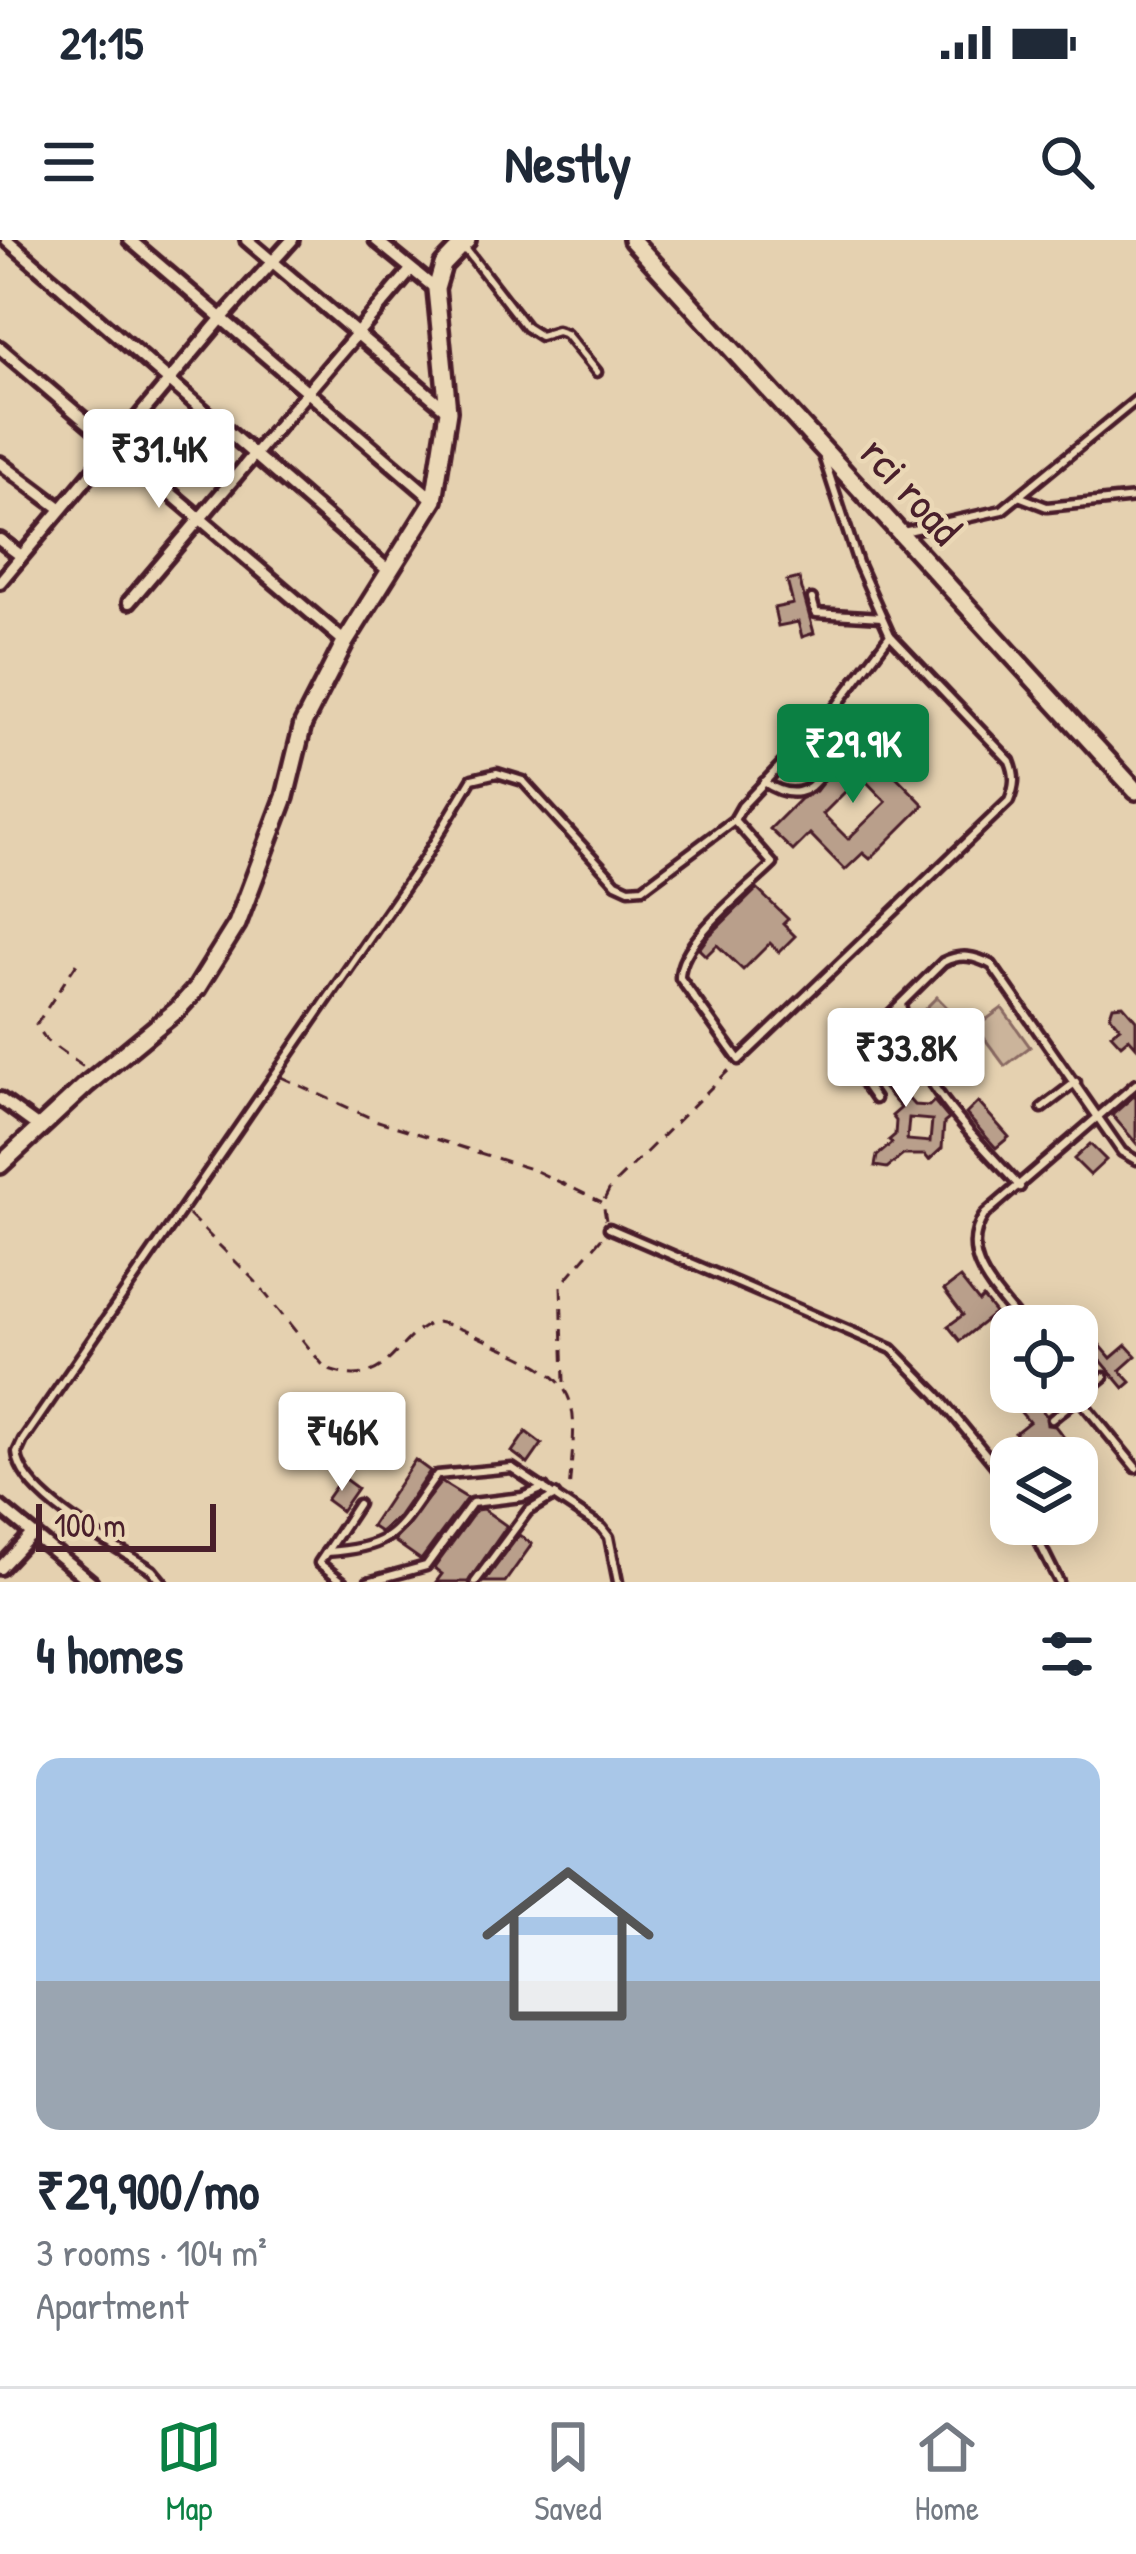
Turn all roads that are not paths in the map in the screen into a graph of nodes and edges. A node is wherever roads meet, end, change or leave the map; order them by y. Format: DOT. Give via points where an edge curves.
graph roads {
  1 [pos="8,240"];
  2 [pos="130,240"];
  3 [pos="247,240"];
  4 [pos="292,240"];
  5 [pos="376,240"];
  6 [pos="632,240"];
  7 [pos="465,242"];
  8 [pos="272,262"];
  9 [pos="412,270"];
  10 [pos="436,290"];
  11 [pos="221,319"];
  12 [pos="358,334"];
  13 [pos="0,348"];
  14 [pos="597,372"];
  15 [pos="170,381"];
  16 [pos="308,392"];
  17 [pos="1136,400"];
  18 [pos="448,411"];
  19 [pos="818,439"];
  20 [pos="115,444"];
  21 [pos="256,454"];
  22 [pos="0,463"];
  23 [pos="1021,497"];
  24 [pos="1136,499"];
  25 [pos="434,500"];
  26 [pos="60,508"];
  27 [pos="202,517"];
  28 [pos="903,532"];
  29 [pos="0,540"];
  30 [pos="20,555"];
  31 [pos="390,572"];
  32 [pos="0,582"];
  33 [pos="812,599"];
  34 [pos="129,602"];
  35 [pos="882,617"];
  36 [pos="890,635"];
  37 [pos="345,642"];
  38 [pos="835,708"];
  39 [pos="764,782"];
  40 [pos="1136,791"];
  41 [pos="734,820"];
  42 [pos="902,1004"];
  43 [pos="1076,1082"];
  44 [pos="1136,1084"];
  45 [pos="0,1099"];
  46 [pos="875,1099"];
  47 [pos="1042,1108"];
  48 [pos="1097,1116"];
  49 [pos="40,1128"];
  50 [pos="1136,1159"];
  51 [pos="0,1165"];
  52 [pos="1020,1187"];
  53 [pos="609,1228"];
  54 [pos="1007,1305"];
  55 [pos="1104,1377"];
  56 [pos="1098,1381"];
  57 [pos="1058,1413"];
  58 [pos="1091,1413"];
  59 [pos="1052,1419"];
  60 [pos="990,1459"];
  61 [pos="1136,1468"];
  62 [pos="544,1488"];
  63 [pos="555,1496"];
  64 [pos="358,1504"];
  65 [pos="0,1507"];
  66 [pos="31,1534"];
  67 [pos="1040,1545"];
  68 [pos="326,1552"];
  69 [pos="0,1568"];
  70 [pos="91,1582"];
  71 [pos="162,1582"];
  72 [pos="343,1582"];
  73 [pos="368,1582"];
  74 [pos="476,1582"];
  75 [pos="618,1582"];
  76 [pos="1059,1582"];
  1 -- 15 [label="street"];
  2 -- 11 [label="street"];
  3 -- 8 [label="street"];
  4 -- 8 [label="street"];
  5 -- 9 [label="street"];
  6 -- 19 [label="main road, rci road"];
  7 -- 10 [label="main road" via="443,265"];
  7 -- 14 [label="lane" via="526,327 540,336 566,334"];
  8 -- 11 [label="street"];
  8 -- 12 [label="street"];
  9 -- 10 [label="street"];
  9 -- 12 [label="street"];
  10 -- 18 [label="main road"];
  11 -- 15 [label="street"];
  11 -- 16 [label="street"];
  12 -- 16 [label="street"];
  12 -- 18 [label="street"];
  13 -- 20 [label="street"];
  15 -- 20 [label="street"];
  15 -- 21 [label="street"];
  16 -- 21 [label="street"];
  16 -- 25 [label="street"];
  17 -- 23 [label="lane"];
  18 -- 25 [label="main road"];
  19 -- 28 [label="main road, rci road"];
  19 -- 35 [label="lane"];
  20 -- 26 [label="street"];
  20 -- 27 [label="street"];
  21 -- 27 [label="street"];
  21 -- 31 [label="street"];
  22 -- 26 [label="street"];
  23 -- 24 [label="lane" via="1047,507"];
  23 -- 28 [label="lane" via="988,515"];
  25 -- 31 [label="main road"];
  26 -- 30 [label="street"];
  27 -- 34 [label="street"];
  27 -- 37 [label="street"];
  28 -- 40 [label="main road, rci road"];
  29 -- 30 [label="street"];
  30 -- 32 [label="street"];
  31 -- 37 [label="main road"];
  33 -- 35 [label="lane" via="816,613"];
  35 -- 36 [label="lane"];
  36 -- 38 [label="lane"];
  36 -- 41 [label="lane" via="1010,761 1014,789 739,1060 680,978 689,946 773,864"];
  37 -- 49 [label="main road" via="303,724 237,924 197,988"];
  38 -- 39 [label="lane"];
  38 -- 39 [label="lane" via="828,768 792,793"];
  39 -- 41 [label="lane"];
  41 -- 71 [label="lane" via="644,888 628,889 523,781 497,773 472,778 17,1454 23,1477 48,1500"];
  42 -- 43 [label="lane" via="943,962 981,959"];
  42 -- 46 [label="lane" via="852,1059"];
  42 -- 52 [label="lane" via="904,1027 942,1101"];
  43 -- 47 [label="lane"];
  43 -- 48 [label="lane"];
  44 -- 48 [label="lane"];
  45 -- 49 [label="street"];
  48 -- 50 [label="lane"];
  48 -- 52 [label="lane"];
  49 -- 51 [label="main road"];
  52 -- 54 [label="lane" via="977,1225 976,1266"];
  53 -- 60 [label="lane" via="892,1349"];
  55 -- 56 [label="lane"];
  57 -- 59 [label="lane"];
  58 -- 61 [label="lane"];
  62 -- 63 [label="lane"];
  62 -- 68 [label="lane" via="512,1468 437,1475 390,1539"];
  62 -- 73 [label="lane" via="472,1503 426,1566"];
  63 -- 74 [label="lane" via="528,1511"];
  63 -- 75 [label="lane" via="609,1538"];
  64 -- 68 [label="lane"];
  65 -- 66 [label="street"];
  66 -- 69 [label="street"];
  66 -- 70 [label="street"];
  67 -- 76 [label="lane"];
  68 -- 72 [label="lane" via="319,1563"];
}
